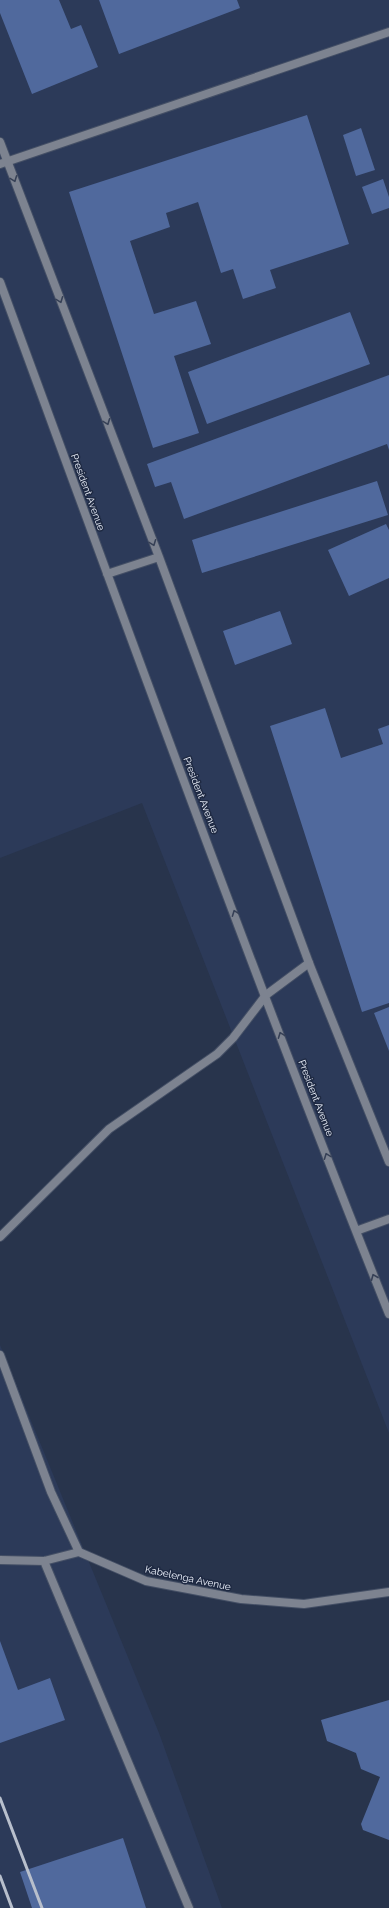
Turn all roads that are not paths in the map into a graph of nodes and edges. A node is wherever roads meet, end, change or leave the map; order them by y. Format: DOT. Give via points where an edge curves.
graph roads {
  1 [pos="389,32"];
  2 [pos="0,142"];
  3 [pos="3,163"];
  4 [pos="0,282"];
  5 [pos="159,557"];
  6 [pos="107,574"];
  7 [pos="309,963"];
  8 [pos="266,996"];
  9 [pos="389,1162"];
  10 [pos="389,1219"];
  11 [pos="356,1230"];
  12 [pos="0,1237"];
  13 [pos="389,1314"];
  14 [pos="0,1355"];
  15 [pos="79,1552"];
  16 [pos="0,1560"];
  17 [pos="44,1561"];
  18 [pos="389,1592"];
  19 [pos="189,1908"];
  1 -- 3 [label="street"];
  2 -- 3 [label="street"];
  3 -- 5 [label="street, one-way"];
  4 -- 6 [label="street, President Avenue"];
  5 -- 6 [label="street"];
  5 -- 7 [label="street"];
  8 -- 6 [label="street, President Avenue, one-way"];
  7 -- 8 [label="street"];
  7 -- 9 [label="street"];
  11 -- 8 [label="street, President Avenue, one-way"];
  8 -- 12 [label="street" via="217,1054 108,1129"];
  10 -- 11 [label="street"];
  13 -- 11 [label="street, President Avenue, one-way"];
  14 -- 15 [label="street" via="51,1492"];
  15 -- 17 [label="street"];
  15 -- 18 [label="street, Kabelenga Avenue" via="146,1581 241,1599 304,1604"];
  16 -- 17 [label="street"];
  17 -- 19 [label="street"];
}
